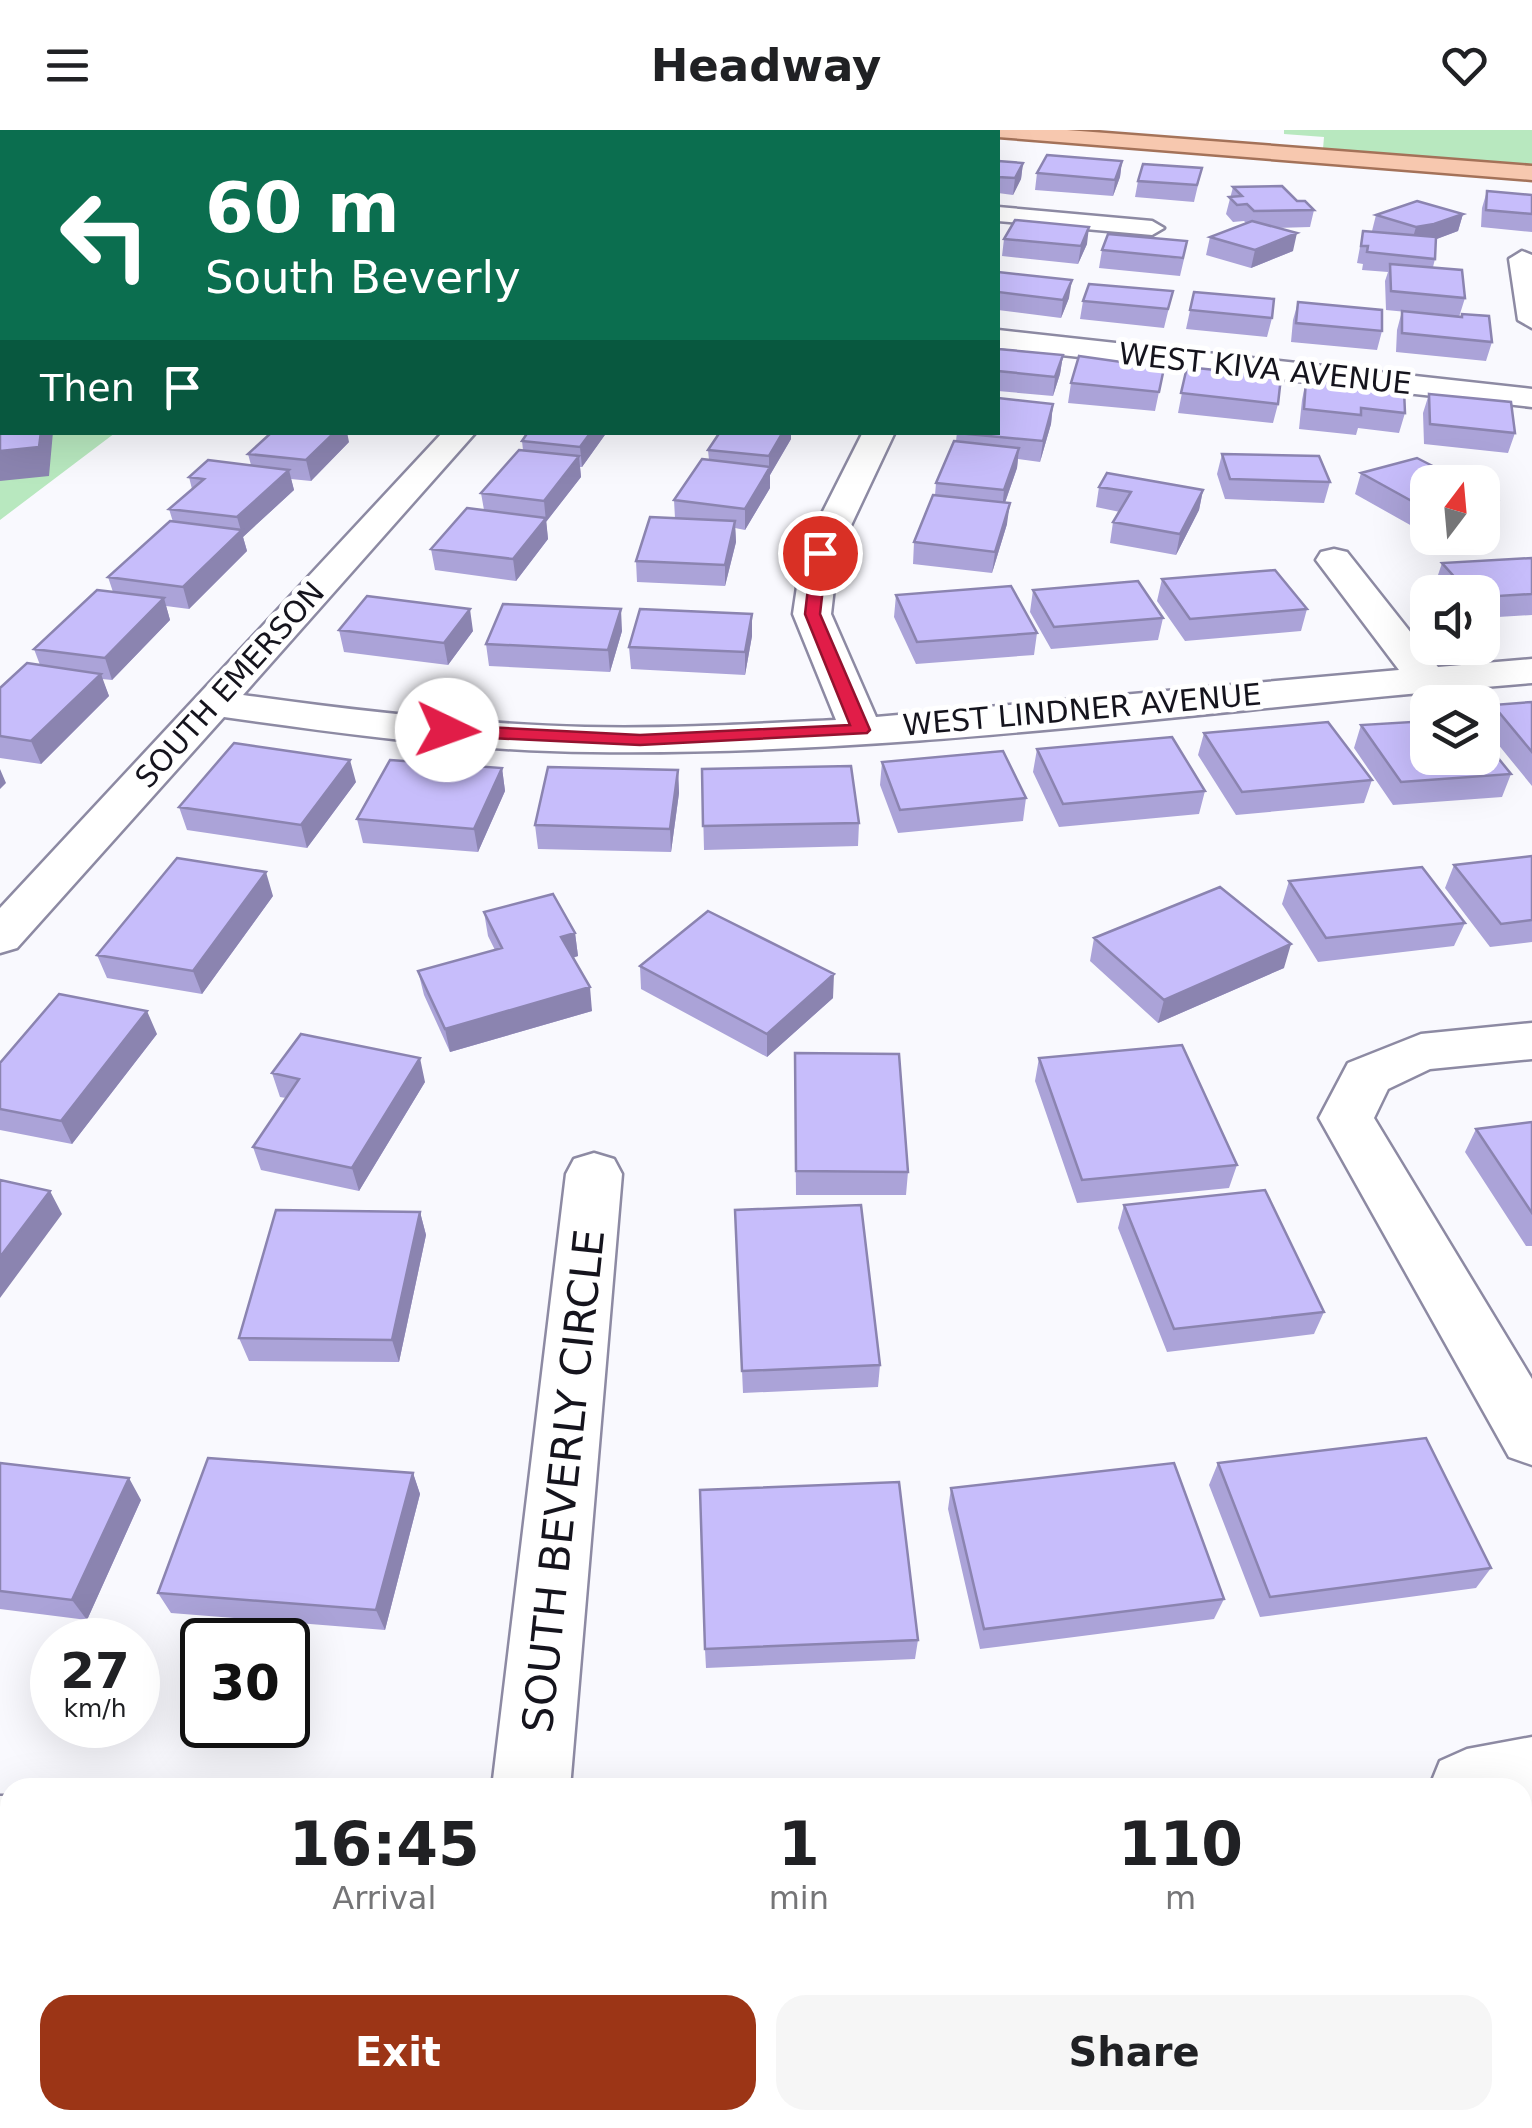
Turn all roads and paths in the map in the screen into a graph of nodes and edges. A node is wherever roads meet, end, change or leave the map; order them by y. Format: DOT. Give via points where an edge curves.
graph roads {
  1 [pos="1000,131"];
  2 [pos="1000,147"];
  3 [pos="1532,173"];
  4 [pos="1532,190"];
  5 [pos="1000,214"];
  6 [pos="1152,228"];
  7 [pos="1522,259"];
  8 [pos="1532,320"];
  9 [pos="1000,340"];
  10 [pos="1532,398"];
  11 [pos="458,435"];
  12 [pos="877,435"];
  13 [pos="1334,560"];
  14 [pos="1532,671"];
  15 [pos="1426,678"];
  16 [pos="213,702"];
  17 [pos="861,730"];
  18 [pos="0,937"];
  19 [pos="1532,1041"];
  20 [pos="594,1174"];
  21 [pos="1532,1437"];
  22 [pos="532,1778"];
  1 -- 3 [label="main road"];
  2 -- 4 [label="main road"];
  5 -- 6 [label="street"];
  7 -- 8 [label="street"];
  9 -- 10 [label="street, WEST KIVA AVENUE"];
  11 -- 16 [label="street, SOUTH EMERSON"];
  12 -- 17 [label="street" via="820,553 812,614"];
  13 -- 15 [label="street"];
  14 -- 15 [label="street, WEST LINDNER AVENUE"];
  15 -- 17 [label="street, WEST LINDNER AVENUE"];
  16 -- 17 [label="street, WEST LINDNER AVENUE" via="408,728 640,740"];
  16 -- 18 [label="street, SOUTH EMERSON"];
  19 -- 21 [label="street" via="1421,1052 1367,1076 1346,1118"];
  20 -- 22 [label="street, SOUTH BEVERLY CIRCLE"];
}
